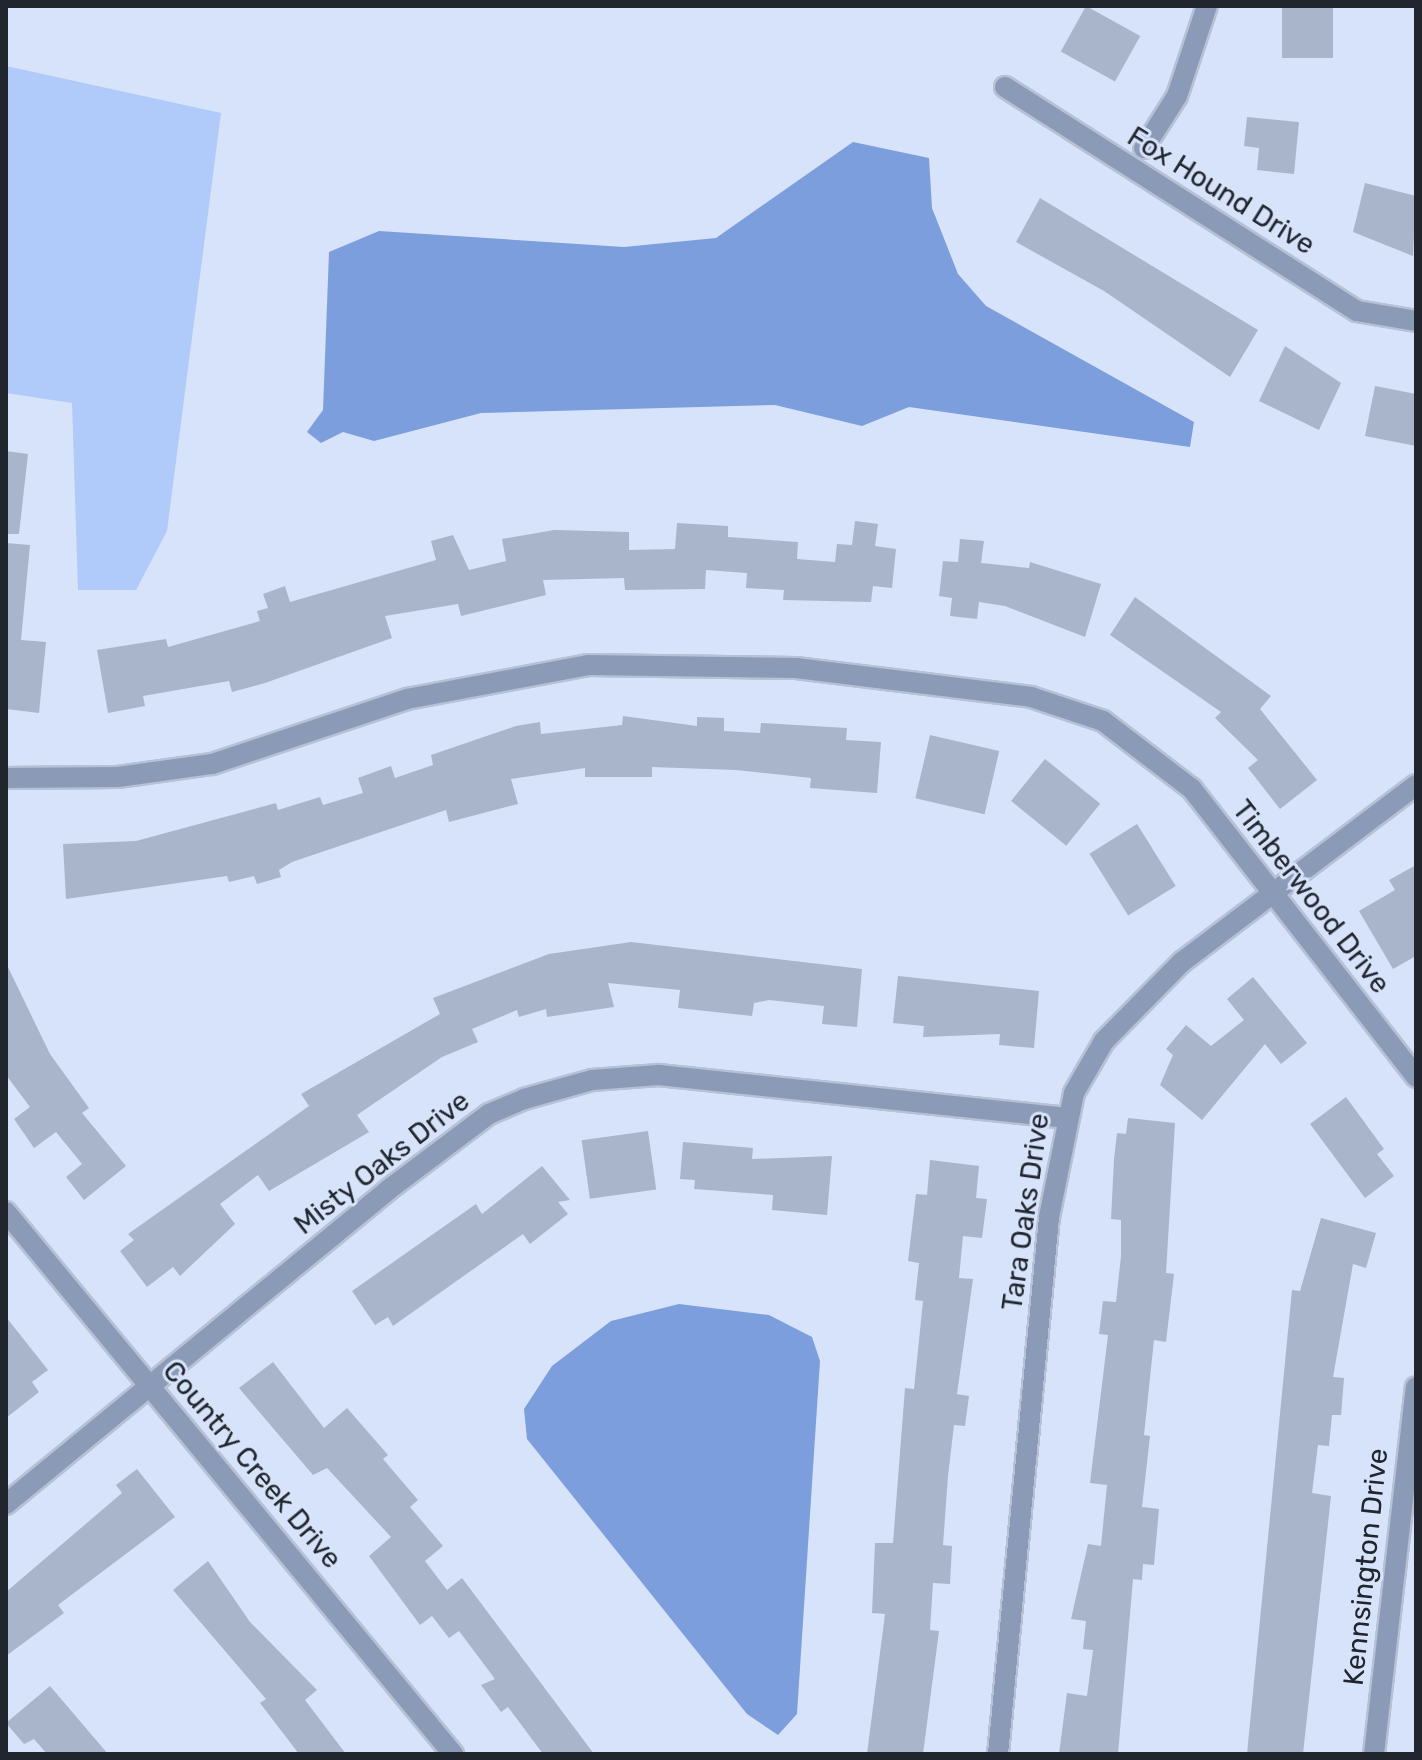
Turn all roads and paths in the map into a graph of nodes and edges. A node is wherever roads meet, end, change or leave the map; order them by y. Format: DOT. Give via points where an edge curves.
graph roads {
  1 [pos="1207,6"];
  2 [pos="1005,87"];
  3 [pos="1144,148"];
  4 [pos="1416,321"];
  5 [pos="6,778"];
  6 [pos="1416,785"];
  7 [pos="1271,892"];
  8 [pos="1416,1077"];
  9 [pos="1065,1118"];
  10 [pos="6,1212"];
  11 [pos="149,1385"];
  12 [pos="1416,1387"];
  13 [pos="6,1504"];
  14 [pos="1407,1520"];
  15 [pos="453,1754"];
  16 [pos="998,1754"];
  17 [pos="1374,1754"];
  1 -- 3 [label="street" via="1177,96"];
  2 -- 4 [label="street, Fox Hound Drive" via="1357,311"];
  5 -- 7 [label="street, Timberwood Drive" via="118,777 212,764 407,699 500,677 698,662 1031,697 1103,721 1192,789"];
  6 -- 7 [label="street, Tara Oaks Drive"];
  7 -- 8 [label="street, Timberwood Drive"];
  7 -- 9 [label="street, Tara Oaks Drive" via="1126,1014 1104,1041"];
  9 -- 11 [label="street, Misty Oaks Drive" via="673,1076 559,1089 489,1114"];
  9 -- 16 [label="street, Tara Oaks Drive" via="1049,1217"];
  10 -- 11 [label="street, Country Creek Drive"];
  11 -- 13 [label="street, Misty Oaks Drive"];
  11 -- 15 [label="street, Country Creek Drive"];
  12 -- 14 [label="street, Kennsington Drive"];
  14 -- 17 [label="street, Kennsington Drive"];
}
